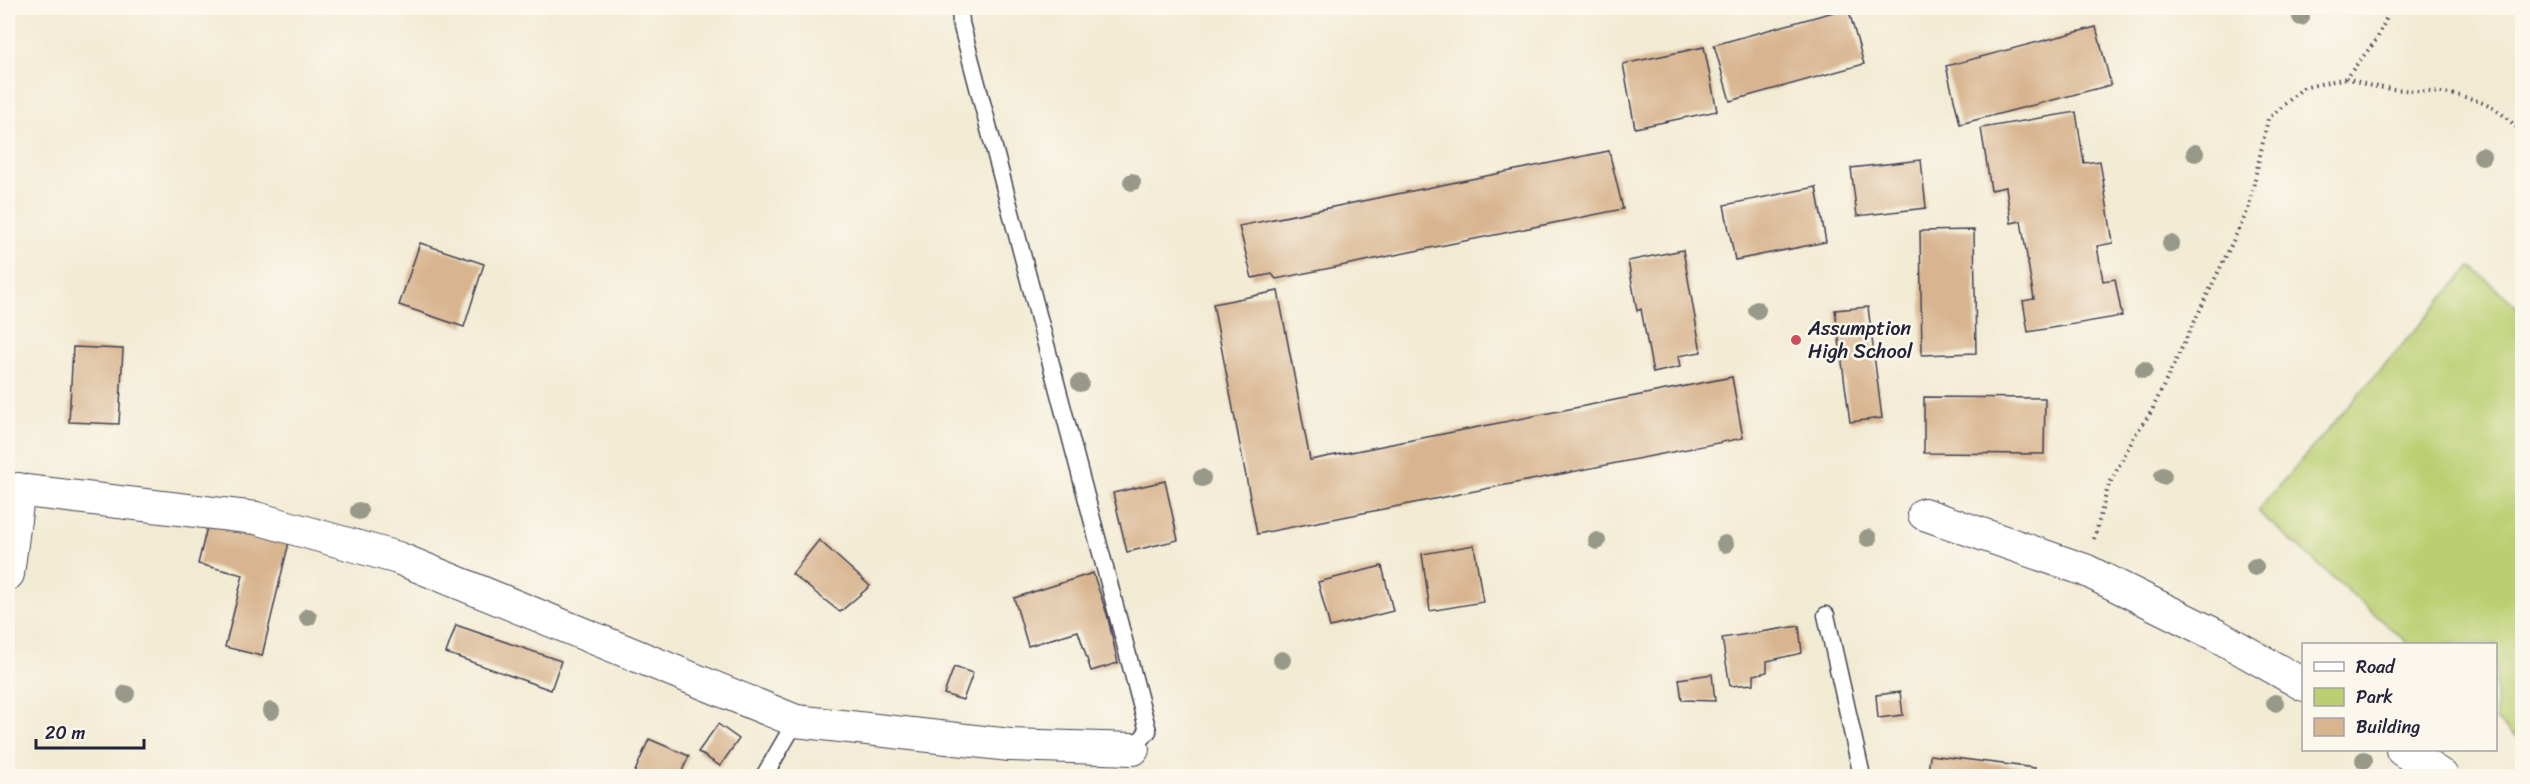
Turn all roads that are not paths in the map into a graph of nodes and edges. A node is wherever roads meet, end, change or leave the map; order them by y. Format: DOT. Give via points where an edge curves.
graph roads {
  1 [pos="960,8"];
  2 [pos="13,489"];
  3 [pos="1923,514"];
  4 [pos="8,574"];
  5 [pos="1826,615"];
  6 [pos="2302,684"];
  7 [pos="796,721"];
  8 [pos="1133,749"];
  9 [pos="2403,751"];
  10 [pos="764,777"];
  11 [pos="1862,777"];
  12 [pos="2442,777"];
  1 -- 8 [label="lane" via="1148,731"];
  2 -- 4 [label="street"];
  2 -- 7 [label="street" via="256,518 398,558"];
  3 -- 6 [label="street" via="2085,570 2218,636"];
  5 -- 11 [label="lane"];
  7 -- 8 [label="street" via="1010,745"];
  7 -- 10 [label="lane"];
  9 -- 12 [label="street"];
}
